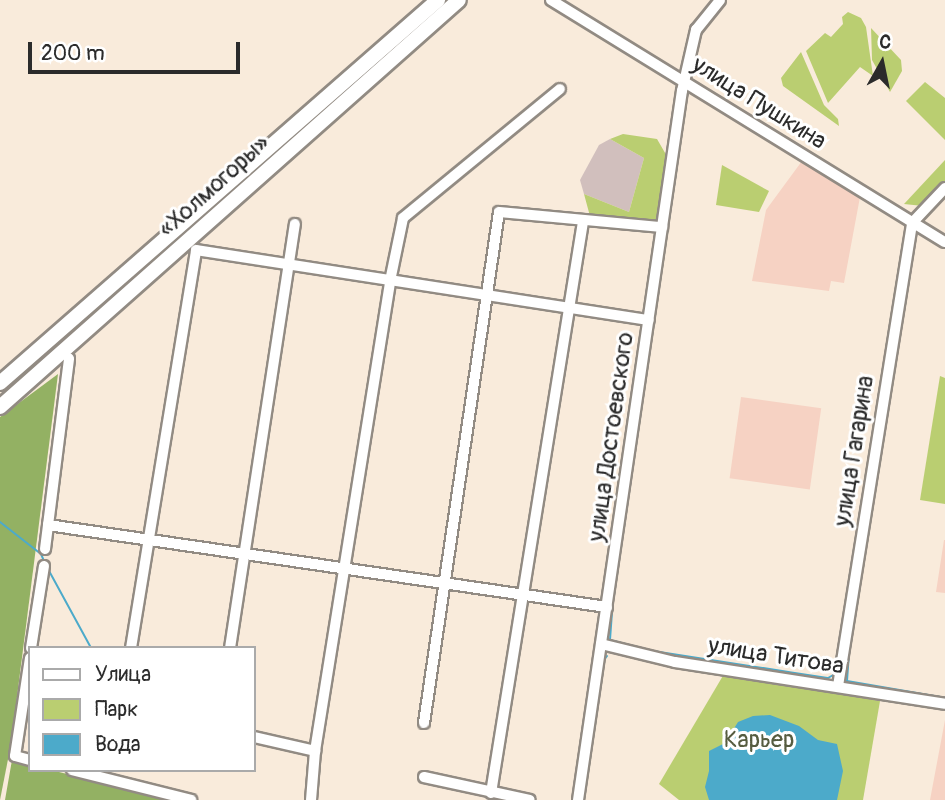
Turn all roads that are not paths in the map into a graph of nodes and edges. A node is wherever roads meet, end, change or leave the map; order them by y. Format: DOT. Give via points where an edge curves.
graph roads {
  1 [pos="438,0"];
  2 [pos="459,0"];
  3 [pos="551,0"];
  4 [pos="720,0"];
  5 [pos="684,81"];
  6 [pos="560,89"];
  7 [pos="945,188"];
  8 [pos="583,222"];
  9 [pos="912,223"];
  10 [pos="295,224"];
  11 [pos="662,227"];
  12 [pos="945,242"];
  13 [pos="291,266"];
  14 [pos="390,281"];
  15 [pos="485,295"];
  16 [pos="569,308"];
  17 [pos="649,320"];
  18 [pos="69,359"];
  19 [pos="0,383"];
  20 [pos="0,407"];
  21 [pos="48,525"];
  22 [pos="148,540"];
  23 [pos="45,549"];
  24 [pos="245,554"];
  25 [pos="44,566"];
  26 [pos="346,569"];
  27 [pos="444,583"];
  28 [pos="523,595"];
  29 [pos="607,607"];
  30 [pos="601,644"];
  31 [pos="31,646"];
  32 [pos="131,646"];
  33 [pos="230,646"];
  34 [pos="28,671"];
  35 [pos="838,686"];
  36 [pos="945,704"];
  37 [pos="424,723"];
  38 [pos="256,737"];
  39 [pos="315,751"];
  40 [pos="28,759"];
  41 [pos="86,772"];
  42 [pos="115,776"];
  43 [pos="424,776"];
  44 [pos="491,793"];
  45 [pos="191,800"];
  46 [pos="312,800"];
  47 [pos="530,800"];
  48 [pos="578,800"];
  1 -- 19 [label="highway, «Холмогоры»"];
  2 -- 20 [label="highway, «Холмогоры»"];
  3 -- 5 [label="street, улица Пушкина"];
  4 -- 5 [label="street, улица Достоевского" via="696,30"];
  5 -- 9 [label="street, улица Пушкина"];
  5 -- 11 [label="street, улица Достоевского"];
  6 -- 14 [label="street" via="403,218"];
  7 -- 9 [label="street"];
  8 -- 11 [label="street"];
  8 -- 15 [label="street" via="499,212"];
  8 -- 16 [label="street"];
  9 -- 12 [label="street, улица Пушкина"];
  9 -- 35 [label="street, улица Гагарина"];
  10 -- 13 [label="street"];
  11 -- 17 [label="street, улица Достоевского"];
  13 -- 14 [label="street"];
  13 -- 22 [label="street" via="196,250"];
  13 -- 24 [label="street"];
  14 -- 15 [label="street"];
  14 -- 26 [label="street"];
  15 -- 16 [label="street"];
  15 -- 27 [label="street"];
  16 -- 17 [label="street"];
  16 -- 28 [label="street"];
  17 -- 29 [label="street, улица Достоевского"];
  18 -- 21 [label="street"];
  21 -- 22 [label="street"];
  21 -- 23 [label="street"];
  22 -- 24 [label="street"];
  22 -- 32 [label="street"];
  24 -- 26 [label="street"];
  24 -- 33 [label="street"];
  25 -- 31 [label="street"];
  26 -- 27 [label="street"];
  26 -- 39 [label="street"];
  27 -- 28 [label="street"];
  27 -- 37 [label="street"];
  28 -- 29 [label="street"];
  28 -- 44 [label="street"];
  29 -- 30 [label="street, улица Достоевского"];
  30 -- 35 [label="street, улица Титова" via="675,662"];
  30 -- 48 [label="street, улица Достоевского"];
  34 -- 40 [label="street" via="15,756"];
  35 -- 36 [label="street, улица Титова"];
  38 -- 39 [label="street"];
  39 -- 46 [label="street"];
  41 -- 42 [label="street"];
  42 -- 45 [label="street"];
  43 -- 44 [label="street"];
  44 -- 47 [label="street"];
}
